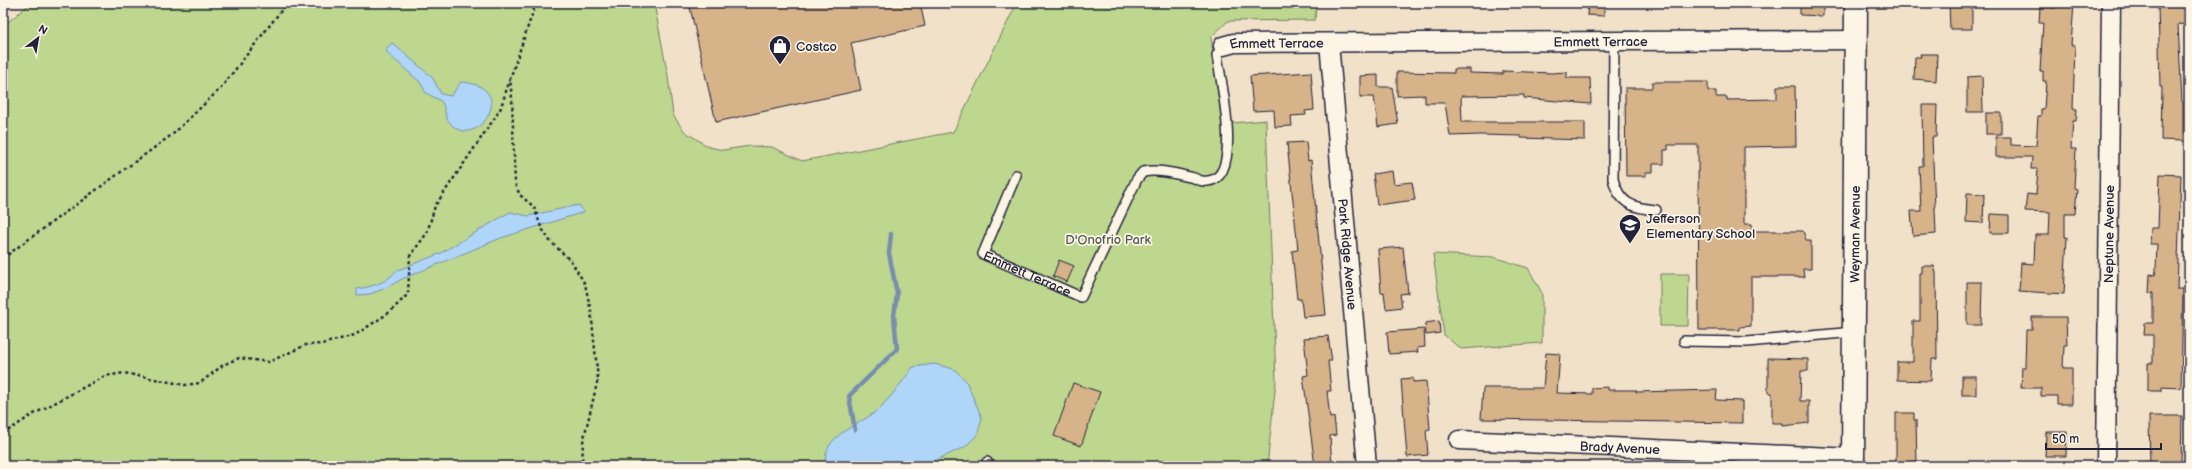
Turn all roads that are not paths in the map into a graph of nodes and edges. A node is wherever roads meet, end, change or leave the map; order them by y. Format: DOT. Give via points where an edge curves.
graph roads {
  1 [pos="1856,3"];
  2 [pos="2111,3"];
  3 [pos="1614,40"];
  4 [pos="1855,40"];
  5 [pos="1329,43"];
  6 [pos="1223,46"];
  7 [pos="1016,175"];
  8 [pos="1656,210"];
  9 [pos="1854,332"];
  10 [pos="1684,341"];
  11 [pos="1459,440"];
  12 [pos="1853,462"];
  13 [pos="1367,466"];
  14 [pos="2106,466"];
  1 -- 4 [label="street, Weyman Avenue"];
  2 -- 14 [label="street, Neptune Avenue"];
  3 -- 4 [label="street, Emmett Terrace"];
  3 -- 5 [label="street, Emmett Terrace"];
  3 -- 8 [label="lane" via="1613,179 1616,192 1628,203 1642,209"];
  4 -- 9 [label="street, Weyman Avenue"];
  5 -- 6 [label="street, Emmett Terrace"];
  5 -- 13 [label="street, Park Ridge Avenue"];
  6 -- 7 [label="lane, Emmett Terrace" via="1217,54 1228,140 1225,168 1218,179 1208,182 1162,171 1143,172 1137,179 1081,297 983,254"];
  9 -- 10 [label="lane" via="1747,342"];
  9 -- 12 [label="street, Weyman Avenue"];
  11 -- 12 [label="street, Brady Avenue"];
}
